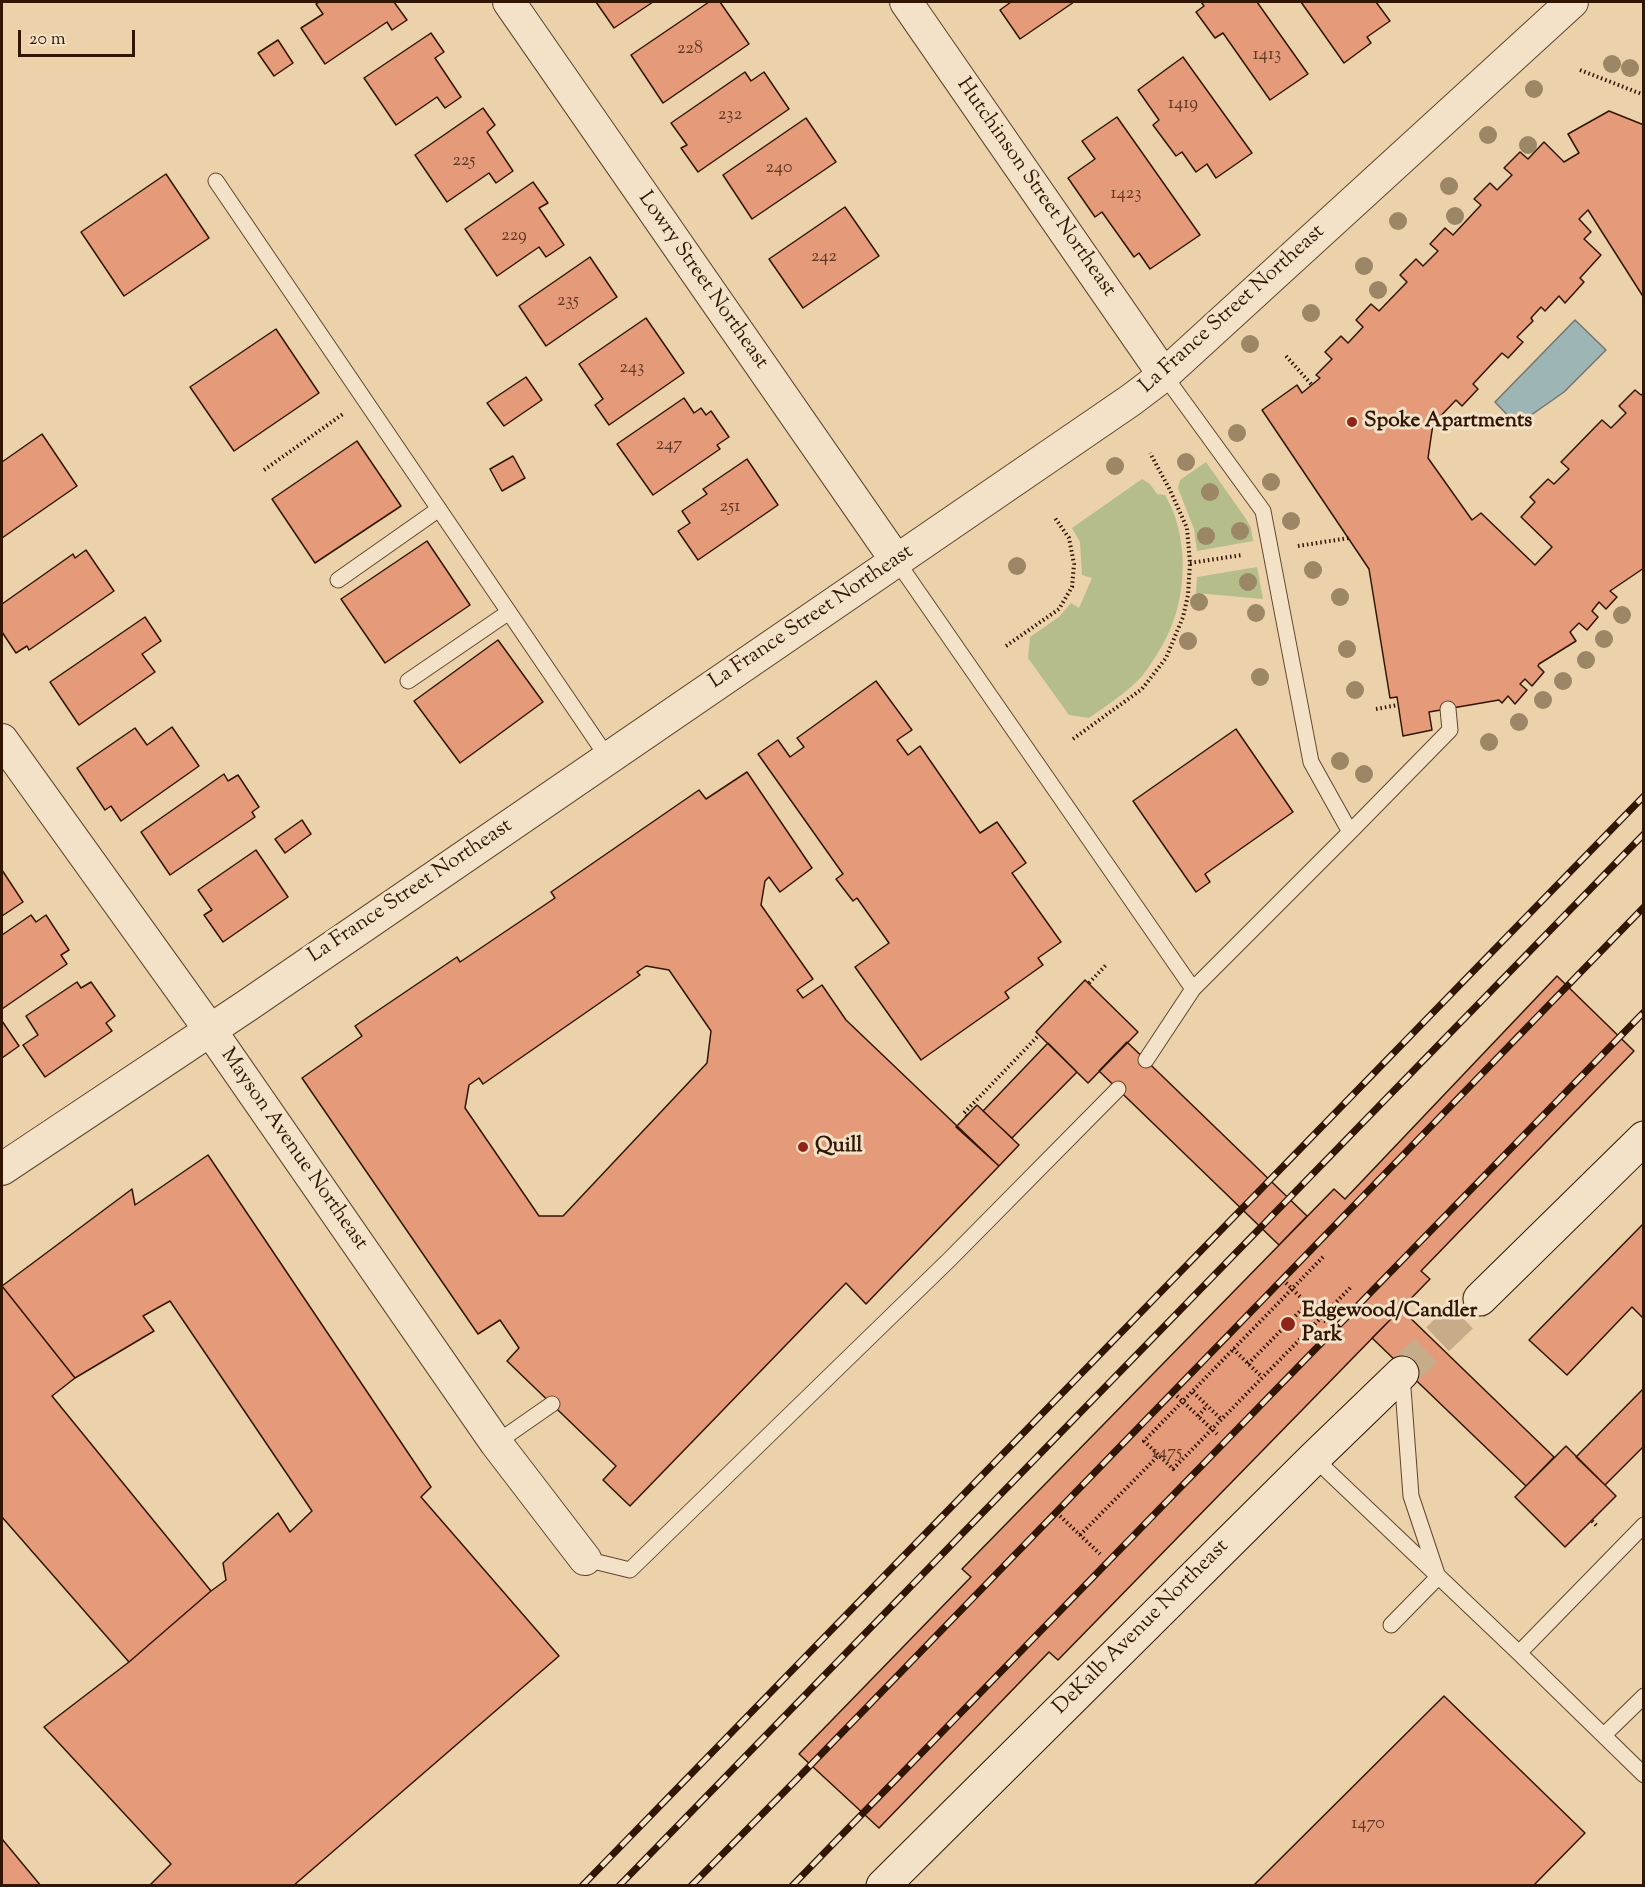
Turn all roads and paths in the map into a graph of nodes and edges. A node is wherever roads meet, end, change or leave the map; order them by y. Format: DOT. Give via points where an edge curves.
graph roads {
  1 [pos="509,2"];
  2 [pos="906,2"];
  3 [pos="1572,2"];
  4 [pos="1580,70"];
  5 [pos="1644,95"];
  6 [pos="216,181"];
  7 [pos="1286,356"];
  8 [pos="1164,375"];
  9 [pos="1312,385"];
  10 [pos="344,413"];
  11 [pos="1150,453"];
  12 [pos="264,470"];
  13 [pos="439,509"];
  14 [pos="1055,518"];
  15 [pos="1349,538"];
  16 [pos="1292,547"];
  17 [pos="1243,555"];
  18 [pos="896,560"];
  19 [pos="1190,563"];
  20 [pos="338,580"];
  21 [pos="509,612"];
  22 [pos="1006,646"];
  23 [pos="408,681"];
  24 [pos="1398,705"];
  25 [pos="1448,709"];
  26 [pos="1376,710"];
  27 [pos="1073,739"];
  28 [pos="2,740"];
  29 [pos="608,758"];
  30 [pos="1350,832"];
  31 [pos="1106,965"];
  32 [pos="1089,983"];
  33 [pos="1194,989"];
  34 [pos="210,1030"];
  35 [pos="1039,1035"];
  36 [pos="1146,1060"];
  37 [pos="1118,1089"];
  38 [pos="967,1116"];
  39 [pos="1644,1138"];
  40 [pos="2,1169"];
  41 [pos="1323,1257"];
  42 [pos="1286,1283"];
  43 [pos="1352,1286"];
  44 [pos="1480,1299"];
  45 [pos="1307,1304"];
  46 [pos="1326,1322"];
  47 [pos="1233,1349"];
  48 [pos="1248,1364"];
  49 [pos="1402,1373"];
  50 [pos="1262,1377"];
  51 [pos="1193,1392"];
  52 [pos="1177,1396"];
  53 [pos="552,1404"];
  54 [pos="1207,1406"];
  55 [pos="1198,1416"];
  56 [pos="1221,1419"];
  57 [pos="1217,1434"];
  58 [pos="496,1443"];
  59 [pos="1159,1455"];
  60 [pos="1314,1458"];
  61 [pos="1060,1516"];
  62 [pos="1592,1521"];
  63 [pos="1644,1524"];
  64 [pos="1598,1527"];
  65 [pos="1080,1535"];
  66 [pos="1100,1554"];
  67 [pos="585,1559"];
  68 [pos="1438,1577"];
  69 [pos="1392,1625"];
  70 [pos="1519,1653"];
  71 [pos="1644,1696"];
  72 [pos="1604,1735"];
  73 [pos="1644,1775"];
  74 [pos="884,1886"];
  1 -- 18 [label="street, Lowry Street Northeast"];
  2 -- 8 [label="street, Hutchinson Street Northeast"];
  3 -- 8 [label="street, La France Street Northeast"];
  4 -- 5 [label="path"];
  6 -- 13 [label="lane"];
  7 -- 9 [label="path"];
  8 -- 18 [label="street, La France Street Northeast"];
  8 -- 30 [label="lane" via="1263,511 1311,762"];
  10 -- 12 [label="path"];
  11 -- 19 [label="path" via="1187,528"];
  13 -- 20 [label="lane"];
  13 -- 21 [label="lane"];
  14 -- 22 [label="path" via="1069,538 1074,564 1072,587 1059,609"];
  15 -- 16 [label="path"];
  17 -- 19 [label="path"];
  18 -- 29 [label="street, La France Street Northeast"];
  18 -- 33 [label="lane"];
  19 -- 27 [label="path" via="1183,617 1166,658 1142,689"];
  21 -- 23 [label="lane"];
  21 -- 29 [label="lane"];
  24 -- 26 [label="path"];
  25 -- 30 [label="lane" via="1450,730"];
  28 -- 34 [label="street, Mayson Avenue Northeast"];
  29 -- 34 [label="street, La France Street Northeast"];
  30 -- 33 [label="lane"];
  31 -- 32 [label="path"];
  33 -- 36 [label="lane"];
  34 -- 40 [label="street, La France Street Northeast"];
  34 -- 58 [label="street, Mayson Avenue Northeast"];
  35 -- 38 [label="path" via="963,1113"];
  37 -- 67 [label="lane" via="950,1259 630,1570"];
  39 -- 44 [label="main road"];
  41 -- 47 [label="path, bridge"];
  42 -- 45 [label="path"];
  43 -- 50 [label="path, bridge"];
  45 -- 46 [label="path"];
  45 -- 48 [label="path"];
  47 -- 48 [label="path"];
  47 -- 51 [label="path, bridge"];
  48 -- 50 [label="path"];
  49 -- 60 [label="main road, DeKalb Avenue Northeast"];
  49 -- 68 [label="lane" via="1411,1496"];
  50 -- 56 [label="path, bridge"];
  51 -- 54 [label="path"];
  51 -- 59 [label="path, bridge" via="1144,1441"];
  52 -- 55 [label="path"];
  53 -- 58 [label="lane"];
  54 -- 55 [label="path"];
  54 -- 56 [label="path"];
  55 -- 57 [label="path"];
  56 -- 59 [label="path, bridge" via="1173,1469"];
  58 -- 67 [label="street, Mayson Avenue Northeast"];
  59 -- 65 [label="path"];
  60 -- 68 [label="lane"];
  60 -- 74 [label="main road, DeKalb Avenue Northeast"];
  61 -- 65 [label="path"];
  62 -- 64 [label="path"];
  63 -- 70 [label="lane"];
  65 -- 66 [label="path"];
  68 -- 69 [label="lane"];
  68 -- 70 [label="lane"];
  70 -- 72 [label="lane"];
  71 -- 72 [label="lane"];
  72 -- 73 [label="lane"];
}
